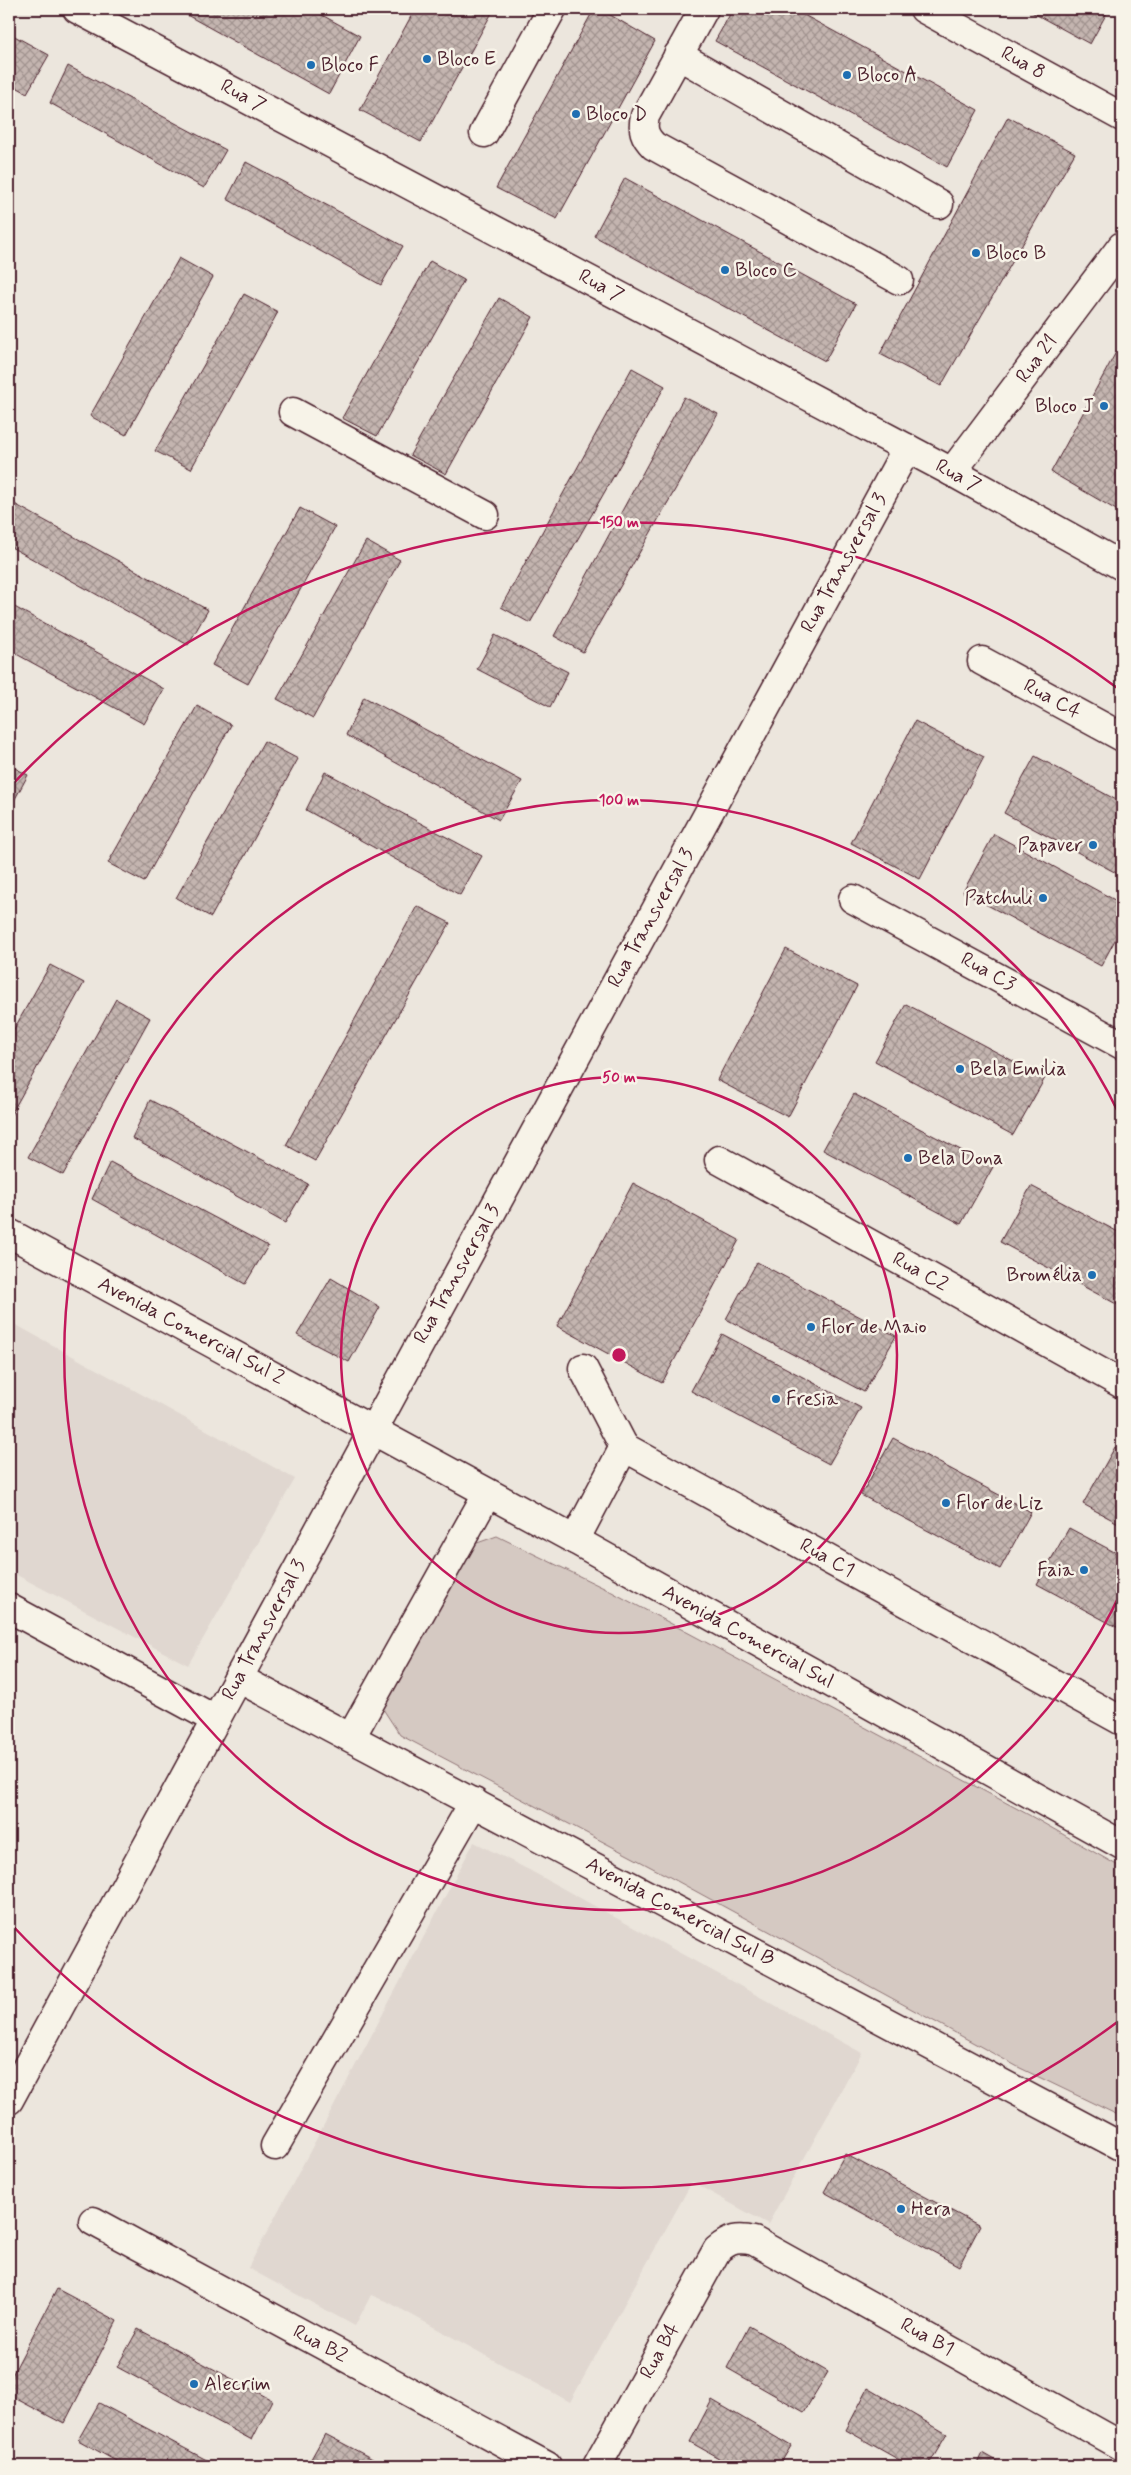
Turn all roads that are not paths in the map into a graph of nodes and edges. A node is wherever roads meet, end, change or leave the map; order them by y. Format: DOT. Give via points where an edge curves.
graph roads {
  1 [pos="77,9"];
  2 [pos="552,9"];
  3 [pos="704,9"];
  4 [pos="924,9"];
  5 [pos="678,55"];
  6 [pos="1122,117"];
  7 [pos="484,133"];
  8 [pos="939,204"];
  9 [pos="1122,246"];
  10 [pos="899,280"];
  11 [pos="293,412"];
  12 [pos="907,448"];
  13 [pos="952,472"];
  14 [pos="485,515"];
  15 [pos="1122,566"];
  16 [pos="982,662"];
  17 [pos="1122,737"];
  18 [pos="854,899"];
  19 [pos="1122,1045"];
  20 [pos="718,1160"];
  21 [pos="9,1233"];
  22 [pos="583,1368"];
  23 [pos="1122,1384"];
  24 [pos="372,1429"];
  25 [pos="624,1447"];
  26 [pos="487,1494"];
  27 [pos="575,1540"];
  28 [pos="9,1608"];
  29 [pos="238,1678"];
  30 [pos="216,1720"];
  31 [pos="1122,1721"];
  32 [pos="351,1736"];
  33 [pos="474,1802"];
  34 [pos="1122,1845"];
  35 [pos="9,2100"];
  36 [pos="275,2146"];
  37 [pos="1122,2147"];
  38 [pos="93,2221"];
  39 [pos="729,2240"];
  40 [pos="1122,2446"];
  41 [pos="547,2466"];
  42 [pos="597,2466"];
  1 -- 12 [label="street, Rua 7"];
  2 -- 7 [label="street"];
  3 -- 5 [label="street"];
  4 -- 6 [label="street, Rua 8"];
  5 -- 8 [label="street"];
  5 -- 10 [label="street" via="645,116 646,138 654,146"];
  9 -- 13 [label="street, Rua 21"];
  11 -- 14 [label="street"];
  12 -- 13 [label="street, Rua 7"];
  12 -- 24 [label="street, Rua Transversal 3"];
  13 -- 15 [label="street, Rua 7"];
  16 -- 17 [label="street, Rua C4"];
  18 -- 19 [label="street, Rua C3"];
  20 -- 23 [label="street, Rua C2"];
  21 -- 24 [label="street, Avenida Comercial Sul 2"];
  22 -- 25 [label="street"];
  24 -- 26 [label="street, Avenida Comercial Sul"];
  24 -- 29 [label="street, Rua Transversal 3"];
  25 -- 27 [label="street"];
  25 -- 31 [label="street, Rua C1"];
  26 -- 27 [label="street, Avenida Comercial Sul"];
  26 -- 32 [label="street"];
  27 -- 34 [label="street, Avenida Comercial Sul"];
  28 -- 30 [label="street"];
  29 -- 30 [label="street, Rua Transversal 3"];
  29 -- 32 [label="street, Avenida Comercial Sul B"];
  30 -- 35 [label="street, Rua Transversal 3"];
  32 -- 33 [label="street, Avenida Comercial Sul B"];
  33 -- 36 [label="street"];
  33 -- 37 [label="street, Avenida Comercial Sul B"];
  38 -- 41 [label="street, Rua B2"];
  39 -- 40 [label="street, Rua B1" via="754,2240"];
  39 -- 42 [label="street, Rua B4" via="711,2260"];
}
